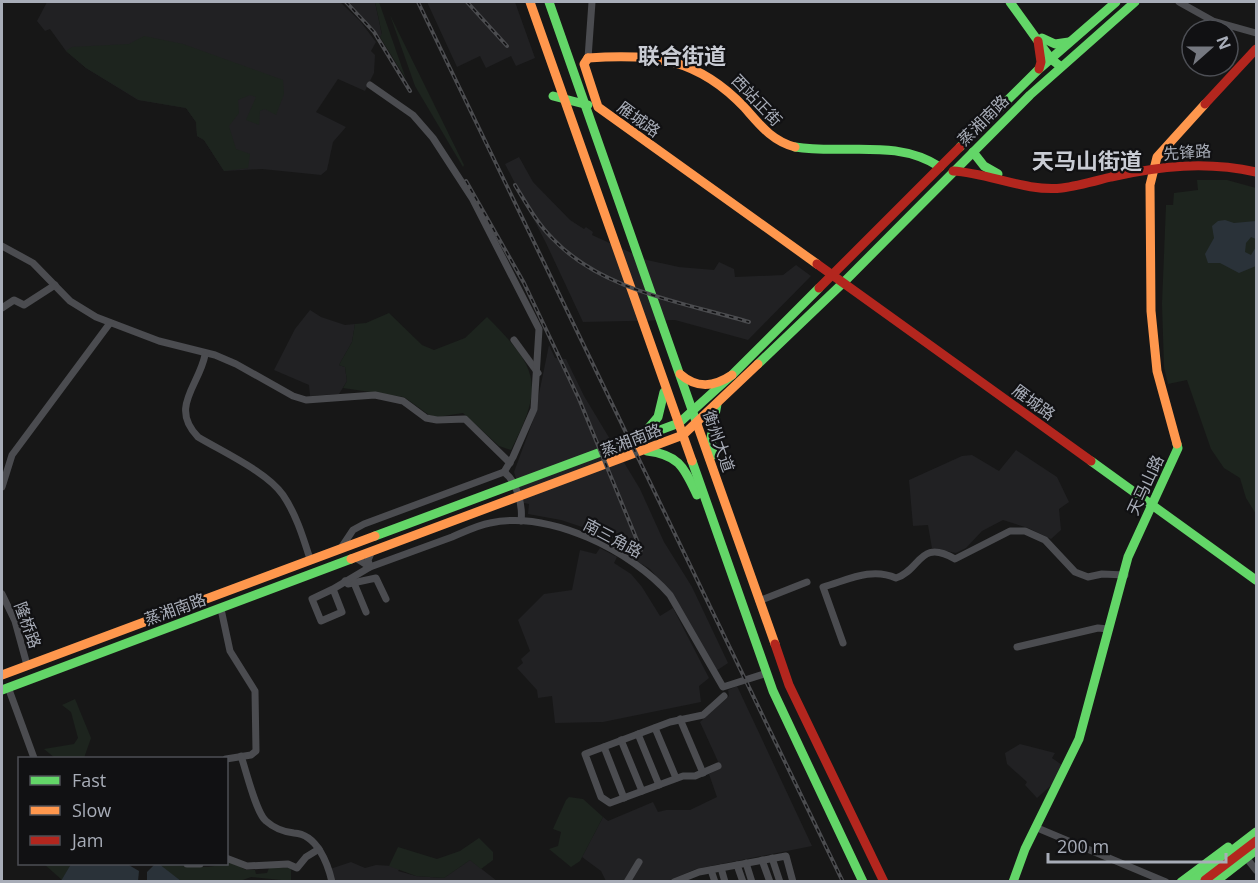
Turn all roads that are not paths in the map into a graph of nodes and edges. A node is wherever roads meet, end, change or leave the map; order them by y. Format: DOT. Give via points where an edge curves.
graph roads {
  1 [pos="530,2"];
  2 [pos="549,2"];
  3 [pos="592,2"];
  4 [pos="1010,2"];
  5 [pos="1016,2"];
  6 [pos="1116,2"];
  7 [pos="1134,2"];
  8 [pos="1179,2"];
  9 [pos="1257,33"];
  10 [pos="1040,39"];
  11 [pos="1069,42"];
  12 [pos="1257,49"];
  13 [pos="1257,54"];
  14 [pos="1053,57"];
  15 [pos="588,58"];
  16 [pos="1060,66"];
  17 [pos="1039,69"];
  18 [pos="370,85"];
  19 [pos="553,96"];
  20 [pos="598,105"];
  21 [pos="973,152"];
  22 [pos="940,167"];
  23 [pos="1157,168"];
  24 [pos="1257,170"];
  25 [pos="953,171"];
  26 [pos="2,246"];
  27 [pos="833,274"];
  28 [pos="844,282"];
  29 [pos="55,285"];
  30 [pos="2,308"];
  31 [pos="110,323"];
  32 [pos="513,340"];
  33 [pos="205,354"];
  34 [pos="678,372"];
  35 [pos="538,373"];
  36 [pos="732,375"];
  37 [pos="662,378"];
  38 [pos="717,404"];
  39 [pos="693,412"];
  40 [pos="679,423"];
  41 [pos="697,424"];
  42 [pos="683,435"];
  43 [pos="640,437"];
  44 [pos="688,450"];
  45 [pos="647,451"];
  46 [pos="510,463"];
  47 [pos="504,472"];
  48 [pos="686,472"];
  49 [pos="714,474"];
  50 [pos="2,487"];
  51 [pos="722,497"];
  52 [pos="707,503"];
  53 [pos="1155,504"];
  54 [pos="521,521"];
  55 [pos="353,530"];
  56 [pos="718,535"];
  57 [pos="365,539"];
  58 [pos="341,548"];
  59 [pos="371,553"];
  60 [pos="356,558"];
  61 [pos="310,559"];
  62 [pos="370,567"];
  63 [pos="1123,575"];
  64 [pos="1257,575"];
  65 [pos="1257,580"];
  66 [pos="345,581"];
  67 [pos="807,582"];
  68 [pos="354,583"];
  69 [pos="333,589"];
  70 [pos="2,594"];
  71 [pos="386,599"];
  72 [pos="759,601"];
  73 [pos="221,609"];
  74 [pos="366,612"];
  75 [pos="1108,629"];
  76 [pos="843,643"];
  77 [pos="1017,647"];
  78 [pos="27,665"];
  79 [pos="767,673"];
  80 [pos="2,675"];
  81 [pos="5,688"];
  82 [pos="724,696"];
  83 [pos="681,719"];
  84 [pos="655,728"];
  85 [pos="638,734"];
  86 [pos="621,740"];
  87 [pos="604,747"];
  88 [pos="242,756"];
  89 [pos="33,757"];
  90 [pos="228,759"];
  91 [pos="718,766"];
  92 [pos="703,773"];
  93 [pos="676,778"];
  94 [pos="658,785"];
  95 [pos="642,791"];
  96 [pos="624,798"];
  97 [pos="1257,826"];
  98 [pos="1036,828"];
  99 [pos="1257,832"];
  100 [pos="1257,841"];
  101 [pos="319,849"];
  102 [pos="1257,850"];
  103 [pos="1244,855"];
  104 [pos="772,858"];
  105 [pos="228,859"];
  106 [pos="762,860"];
  107 [pos="639,862"];
  108 [pos="746,863"];
  109 [pos="737,865"];
  110 [pos="721,868"];
  111 [pos="711,870"];
  112 [pos="1257,870"];
  113 [pos="695,873"];
  114 [pos="685,879"];
  115 [pos="332,882"];
  116 [pos="627,882"];
  117 [pos="674,882"];
  118 [pos="698,882"];
  119 [pos="715,882"];
  120 [pos="725,882"];
  121 [pos="743,882"];
  122 [pos="752,882"];
  123 [pos="770,882"];
  124 [pos="780,882"];
  125 [pos="793,882"];
  126 [pos="863,882"];
  127 [pos="884,882"];
  128 [pos="1014,882"];
  129 [pos="1166,882"];
  130 [pos="1181,882"];
  131 [pos="1191,882"];
  132 [pos="1203,882"];
  133 [pos="1215,882"];
  1 -- 37 [label="main road, 衡州大道"];
  2 -- 34 [label="main road, 衡州大道"];
  3 -- 15 [label="street"];
  4 -- 10 [label="main road"];
  5 -- 10 [label="main road"];
  6 -- 11 [label="main road, 蒸湘南路"];
  7 -- 16 [label="main road, 蒸湘南路"];
  8 -- 9 [label="street" via="1213,21"];
  10 -- 11 [label="main road" via="1055,44"];
  10 -- 14 [label="main road"];
  10 -- 17 [label="main road"];
  11 -- 14 [label="main road, 蒸湘南路"];
  12 -- 23 [label="main road, 天马山路" via="1157,158"];
  13 -- 23 [label="main road, 天马山路" via="1175,142"];
  14 -- 16 [label="main road"];
  14 -- 17 [label="main road, 蒸湘南路"];
  15 -- 20 [label="main road, 雁城路" via="586,65"];
  15 -- 22 [label="main road, 西站正街" via="632,54 680,62 720,82 768,136 794,147 907,150 930,158"];
  16 -- 21 [label="main road, 蒸湘南路"];
  17 -- 22 [label="main road, 蒸湘南路"];
  18 -- 35 [label="street" via="413,115 472,198 539,329"];
  19 -- 20 [label="main road"];
  20 -- 27 [label="main road, 雁城路"];
  21 -- 23 [label="main road" via="997,174 1045,185"];
  21 -- 25 [label="main road, 蒸湘南路"];
  22 -- 27 [label="main road, 蒸湘南路"];
  23 -- 24 [label="main road, 先锋路" via="1194,160 1234,163"];
  23 -- 25 [label="main road" via="1061,188 1044,188 980,172"];
  23 -- 53 [label="main road, 天马山路" via="1152,242 1155,311 1161,371 1181,448"];
  25 -- 28 [label="main road, 蒸湘南路"];
  26 -- 29 [label="street" via="33,263"];
  27 -- 28 [label="main road, 雁城路"];
  27 -- 36 [label="main road, 蒸湘南路"];
  28 -- 38 [label="main road, 蒸湘南路"];
  28 -- 53 [label="main road, 雁城路"];
  29 -- 30 [label="street" via="24,305 14,300"];
  29 -- 31 [label="street" via="70,301"];
  31 -- 33 [label="street"];
  31 -- 50 [label="street" via="12,454"];
  32 -- 35 [label="street"];
  33 -- 46 [label="street" via="236,364 306,400 375,395 404,401 426,418 465,419"];
  33 -- 61 [label="street" via="186,399 186,418 191,430 269,481 282,494 296,518"];
  34 -- 36 [label="main road" via="693,384 708,386"];
  34 -- 39 [label="main road, 衡州大道"];
  35 -- 46 [label="street" via="534,409"];
  36 -- 39 [label="main road, 蒸湘南路"];
  37 -- 40 [label="main road, 衡州大道"];
  37 -- 43 [label="main road" via="663,408 653,426"];
  38 -- 41 [label="main road, 蒸湘南路"];
  38 -- 49 [label="main road" via="711,438"];
  39 -- 40 [label="main road, 蒸湘南路"];
  39 -- 41 [label="main road, 衡州大道"];
  40 -- 42 [label="main road, 衡州大道"];
  40 -- 43 [label="main road, 蒸湘南路"];
  41 -- 42 [label="main road, 蒸湘南路"];
  41 -- 49 [label="main road, 衡州大道"];
  42 -- 44 [label="main road, 衡州大道"];
  42 -- 45 [label="main road, 蒸湘南路"];
  43 -- 57 [label="main road, 蒸湘南路"];
  44 -- 48 [label="main road"];
  44 -- 52 [label="main road, 衡州大道"];
  45 -- 48 [label="main road" via="673,455"];
  45 -- 59 [label="main road, 蒸湘南路"];
  46 -- 47 [label="street"];
  47 -- 54 [label="street" via="510,476 523,508"];
  47 -- 55 [label="street"];
  48 -- 56 [label="main road"];
  49 -- 51 [label="main road, 衡州大道"];
  51 -- 52 [label="main road" via="713,493"];
  51 -- 72 [label="main road, 衡州大道"];
  52 -- 56 [label="main road, 衡州大道"];
  53 -- 63 [label="main road, 天马山路"];
  53 -- 64 [label="main road, 雁城路"];
  53 -- 65 [label="main road, 雁城路"];
  54 -- 62 [label="street, 南三角路" via="491,522"];
  54 -- 79 [label="street, 南三角路" via="578,532 641,567 670,595 723,687"];
  55 -- 57 [label="street" via="356,537"];
  55 -- 58 [label="street"];
  56 -- 79 [label="main road, 衡州大道"];
  57 -- 58 [label="main road, 蒸湘南路"];
  58 -- 61 [label="main road, 蒸湘南路"];
  59 -- 60 [label="main road, 蒸湘南路"];
  59 -- 62 [label="street"];
  60 -- 62 [label="street"];
  60 -- 73 [label="main road, 蒸湘南路"];
  61 -- 78 [label="main road, 蒸湘南路"];
  62 -- 66 [label="street, 南三角路"];
  63 -- 75 [label="main road, 天马山路"];
  63 -- 76 [label="street" via="1088,577 1075,572 1045,540 1026,531 1010,531 955,560 938,552 924,554 903,576 870,573 823,587"];
  63 -- 98 [label="main road, 天马山路" via="1081,740"];
  66 -- 68 [label="street"];
  66 -- 69 [label="street, 南三角路"];
  67 -- 72 [label="street"];
  68 -- 71 [label="street" via="378,579"];
  68 -- 74 [label="street"];
  69 -- 69 [label="street, 南三角路" via="342,612 321,621 312,599"];
  70 -- 78 [label="street, 隆桥路" via="15,621"];
  72 -- 127 [label="main road, 衡州大道" via="789,685"];
  73 -- 81 [label="main road, 蒸湘南路"];
  73 -- 88 [label="street" via="230,651 255,691 256,751 251,756"];
  75 -- 77 [label="street"];
  75 -- 98 [label="main road, 天马山路" via="1079,739"];
  78 -- 80 [label="main road, 蒸湘南路"];
  79 -- 126 [label="main road, 衡州大道"];
  81 -- 89 [label="street"];
  82 -- 83 [label="street" via="703,715"];
  83 -- 84 [label="street"];
  83 -- 92 [label="street"];
  84 -- 85 [label="street"];
  84 -- 93 [label="street"];
  85 -- 86 [label="street"];
  85 -- 94 [label="street"];
  86 -- 87 [label="street"];
  86 -- 95 [label="street"];
  87 -- 96 [label="street"];
  87 -- 96 [label="street" via="585,754 601,797 610,803"];
  88 -- 90 [label="street"];
  88 -- 101 [label="street" via="264,819 283,832 307,838"];
  91 -- 92 [label="street"];
  92 -- 93 [label="street"];
  93 -- 94 [label="street"];
  94 -- 95 [label="street"];
  95 -- 96 [label="street"];
  97 -- 130 [label="main road"];
  98 -- 128 [label="main road, 天马山路"];
  98 -- 129 [label="street"];
  99 -- 131 [label="main road"];
  100 -- 103 [label="main road"];
  101 -- 105 [label="street" via="297,868 288,864 248,866"];
  101 -- 115 [label="street"];
  102 -- 103 [label="main road"];
  103 -- 112 [label="street"];
  103 -- 132 [label="main road"];
  103 -- 133 [label="main road"];
  104 -- 106 [label="street"];
  104 -- 124 [label="street"];
  104 -- 125 [label="street" via="786,856"];
  106 -- 108 [label="street"];
  106 -- 123 [label="street"];
  107 -- 116 [label="street"];
  108 -- 109 [label="street"];
  108 -- 122 [label="street"];
  109 -- 110 [label="street"];
  109 -- 121 [label="street"];
  110 -- 111 [label="street"];
  110 -- 120 [label="street"];
  111 -- 113 [label="street"];
  111 -- 119 [label="street"];
  113 -- 114 [label="street"];
  113 -- 118 [label="street"];
  114 -- 117 [label="street"];
}
